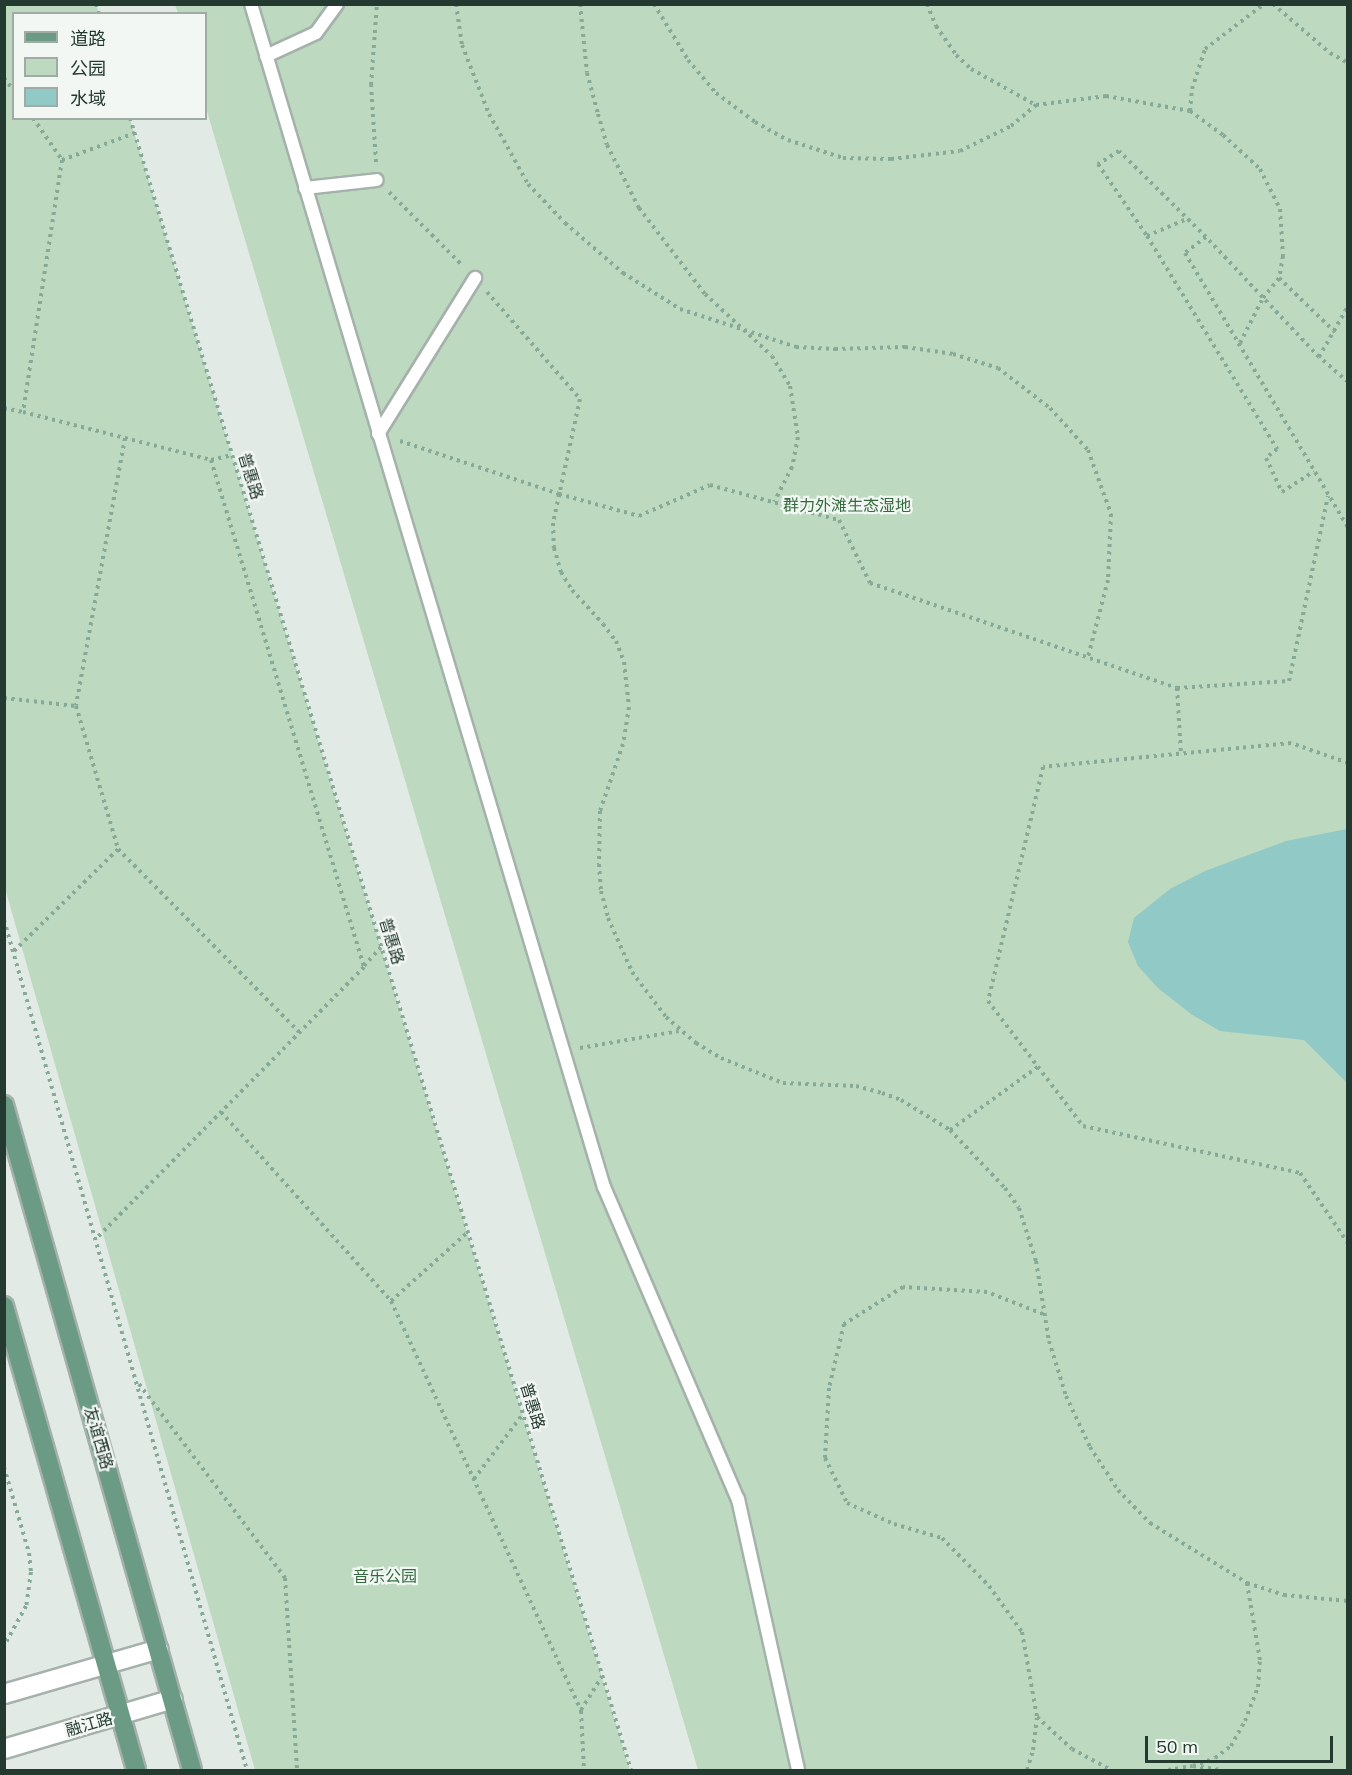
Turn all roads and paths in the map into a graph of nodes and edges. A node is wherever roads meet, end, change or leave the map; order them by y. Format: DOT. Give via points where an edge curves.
graph roads {
  1 [pos="251,4"];
  2 [pos="337,4"];
  3 [pos="377,4"];
  4 [pos="456,4"];
  5 [pos="580,4"];
  6 [pos="654,4"];
  7 [pos="927,4"];
  8 [pos="1264,4"];
  9 [pos="1273,4"];
  10 [pos="266,56"];
  11 [pos="1347,63"];
  12 [pos="1036,105"];
  13 [pos="1190,111"];
  14 [pos="34,120"];
  15 [pos="131,120"];
  16 [pos="135,133"];
  17 [pos="62,160"];
  18 [pos="377,180"];
  19 [pos="305,188"];
  20 [pos="1187,219"];
  21 [pos="1147,236"];
  22 [pos="1206,237"];
  23 [pos="475,278"];
  24 [pos="1279,278"];
  25 [pos="1263,298"];
  26 [pos="1347,306"];
  27 [pos="745,330"];
  28 [pos="1335,332"];
  29 [pos="1240,343"];
  30 [pos="1319,357"];
  31 [pos="1347,382"];
  32 [pos="4,408"];
  33 [pos="23,412"];
  34 [pos="378,434"];
  35 [pos="125,438"];
  36 [pos="232,455"];
  37 [pos="211,460"];
  38 [pos="1314,471"];
  39 [pos="559,494"];
  40 [pos="1328,496"];
  41 [pos="774,502"];
  42 [pos="1347,528"];
  43 [pos="1088,657"];
  44 [pos="1177,688"];
  45 [pos="4,698"];
  46 [pos="76,706"];
  47 [pos="1181,753"];
  48 [pos="1347,763"];
  49 [pos="118,849"];
  50 [pos="4,920"];
  51 [pos="381,947"];
  52 [pos="13,951"];
  53 [pos="364,967"];
  54 [pos="680,1030"];
  55 [pos="299,1032"];
  56 [pos="563,1051"];
  57 [pos="1040,1066"];
  58 [pos="4,1105"];
  59 [pos="221,1112"];
  60 [pos="950,1130"];
  61 [pos="468,1232"];
  62 [pos="96,1239"];
  63 [pos="1347,1243"];
  64 [pos="392,1301"];
  65 [pos="4,1306"];
  66 [pos="1043,1314"];
  67 [pos="137,1381"];
  68 [pos="523,1414"];
  69 [pos="4,1467"];
  70 [pos="474,1479"];
  71 [pos="1247,1583"];
  72 [pos="1347,1601"];
  73 [pos="4,1646"];
  74 [pos="159,1649"];
  75 [pos="106,1665"];
  76 [pos="602,1676"];
  77 [pos="4,1694"];
  78 [pos="173,1699"];
  79 [pos="581,1711"];
  80 [pos="121,1715"];
  81 [pos="1037,1717"];
  82 [pos="4,1749"];
  83 [pos="1193,1766"];
  84 [pos="136,1770"];
  85 [pos="192,1770"];
  86 [pos="247,1770"];
  87 [pos="297,1770"];
  88 [pos="584,1770"];
  89 [pos="630,1770"];
  90 [pos="798,1770"];
  91 [pos="1026,1770"];
  92 [pos="1111,1770"];
  93 [pos="1168,1770"];
  94 [pos="1222,1770"];
  1 -- 10 [label="lane"];
  2 -- 10 [label="lane" via="316,33"];
  3 -- 18 [label="path" via="371,85"];
  4 -- 27 [label="path" via="462,45 489,114 528,184 565,223 623,273 680,309"];
  5 -- 27 [label="path" via="587,73 607,144 619,170 639,208 705,294"];
  6 -- 12 [label="path" via="688,60 716,93 788,140 843,158 915,158 960,151 1011,126"];
  7 -- 12 [label="path" via="936,26 971,69"];
  8 -- 13 [label="path" via="1205,49 1192,89"];
  9 -- 11 [label="path"];
  10 -- 19 [label="lane"];
  12 -- 13 [label="path" via="1106,96"];
  13 -- 24 [label="path" via="1260,169 1280,209 1283,256"];
  14 -- 17 [label="path"];
  15 -- 16 [label="path, 普惠路"];
  16 -- 17 [label="path"];
  16 -- 36 [label="path, 普惠路"];
  17 -- 33 [label="path"];
  18 -- 19 [label="lane"];
  18 -- 23 [label="path"];
  19 -- 34 [label="lane"];
  20 -- 21 [label="path"];
  20 -- 21 [label="path" via="1119,151 1098,164"];
  20 -- 22 [label="path"];
  21 -- 38 [label="path" via="1277,449 1266,458 1282,492"];
  22 -- 25 [label="path"];
  22 -- 29 [label="path" via="1185,253"];
  23 -- 34 [label="lane"];
  23 -- 39 [label="path" via="580,399"];
  24 -- 25 [label="path"];
  24 -- 28 [label="path"];
  25 -- 29 [label="path"];
  25 -- 30 [label="path"];
  26 -- 28 [label="path"];
  27 -- 41 [label="path" via="772,356 789,386 796,417 798,437 792,467"];
  27 -- 43 [label="path" via="796,347 905,346 953,354 998,368 1050,408 1088,450 1111,514 1108,580"];
  28 -- 30 [label="path"];
  29 -- 38 [label="path"];
  30 -- 31 [label="path"];
  32 -- 33 [label="path"];
  33 -- 35 [label="path"];
  34 -- 39 [label="path"];
  34 -- 56 [label="lane"];
  35 -- 37 [label="path"];
  35 -- 46 [label="path"];
  36 -- 37 [label="path"];
  36 -- 51 [label="path, 普惠路"];
  37 -- 53 [label="path"];
  38 -- 40 [label="path"];
  39 -- 41 [label="path" via="639,516 710,485"];
  39 -- 54 [label="path" via="554,548 561,572 616,641 627,685 627,727 600,811 601,891 608,918 632,972"];
  40 -- 42 [label="path"];
  40 -- 44 [label="path" via="1288,681"];
  41 -- 43 [label="path" via="839,520 870,583"];
  43 -- 44 [label="path"];
  44 -- 47 [label="path"];
  45 -- 46 [label="path"];
  46 -- 49 [label="path"];
  47 -- 48 [label="path" via="1291,743"];
  47 -- 57 [label="path" via="1042,767 988,1001"];
  49 -- 52 [label="path"];
  49 -- 55 [label="path"];
  50 -- 52 [label="path"];
  51 -- 53 [label="path"];
  51 -- 61 [label="path, 普惠路"];
  52 -- 62 [label="path"];
  53 -- 55 [label="path"];
  54 -- 56 [label="path"];
  54 -- 60 [label="path" via="721,1058 783,1083 856,1086 882,1093"];
  55 -- 59 [label="path"];
  56 -- 90 [label="lane" via="604,1187 738,1499"];
  57 -- 60 [label="path"];
  57 -- 63 [label="path" via="1083,1126 1300,1173"];
  58 -- 74 [label="main road, 友谊西路"];
  59 -- 62 [label="path"];
  59 -- 64 [label="path"];
  60 -- 66 [label="path" via="1019,1208 1036,1261"];
  61 -- 64 [label="path"];
  61 -- 68 [label="path, 普惠路"];
  62 -- 67 [label="path"];
  64 -- 70 [label="path"];
  65 -- 75 [label="main road"];
  66 -- 71 [label="path" via="1072,1412 1118,1490 1150,1523"];
  66 -- 81 [label="path" via="987,1292 903,1287 844,1324 829,1388 825,1458 847,1503 894,1524 942,1538 989,1586 1022,1632"];
  67 -- 86 [label="path"];
  67 -- 87 [label="path" via="285,1578"];
  68 -- 70 [label="path"];
  68 -- 76 [label="path, 普惠路"];
  69 -- 73 [label="path" via="31,1572 26,1605"];
  70 -- 79 [label="path"];
  71 -- 72 [label="path" via="1284,1595"];
  71 -- 83 [label="path" via="1260,1660 1258,1688 1231,1746 1215,1758"];
  74 -- 75 [label="main road"];
  74 -- 78 [label="main road, 友谊西路"];
  75 -- 77 [label="main road"];
  75 -- 80 [label="main road"];
  76 -- 79 [label="path"];
  76 -- 89 [label="path, 普惠路"];
  78 -- 80 [label="main road, 融江路"];
  78 -- 85 [label="main road, 友谊西路"];
  79 -- 88 [label="path"];
  80 -- 82 [label="main road, 融江路"];
  80 -- 84 [label="main road"];
  81 -- 91 [label="path"];
  81 -- 92 [label="path" via="1072,1749"];
  83 -- 93 [label="path"];
  83 -- 94 [label="path"];
}
